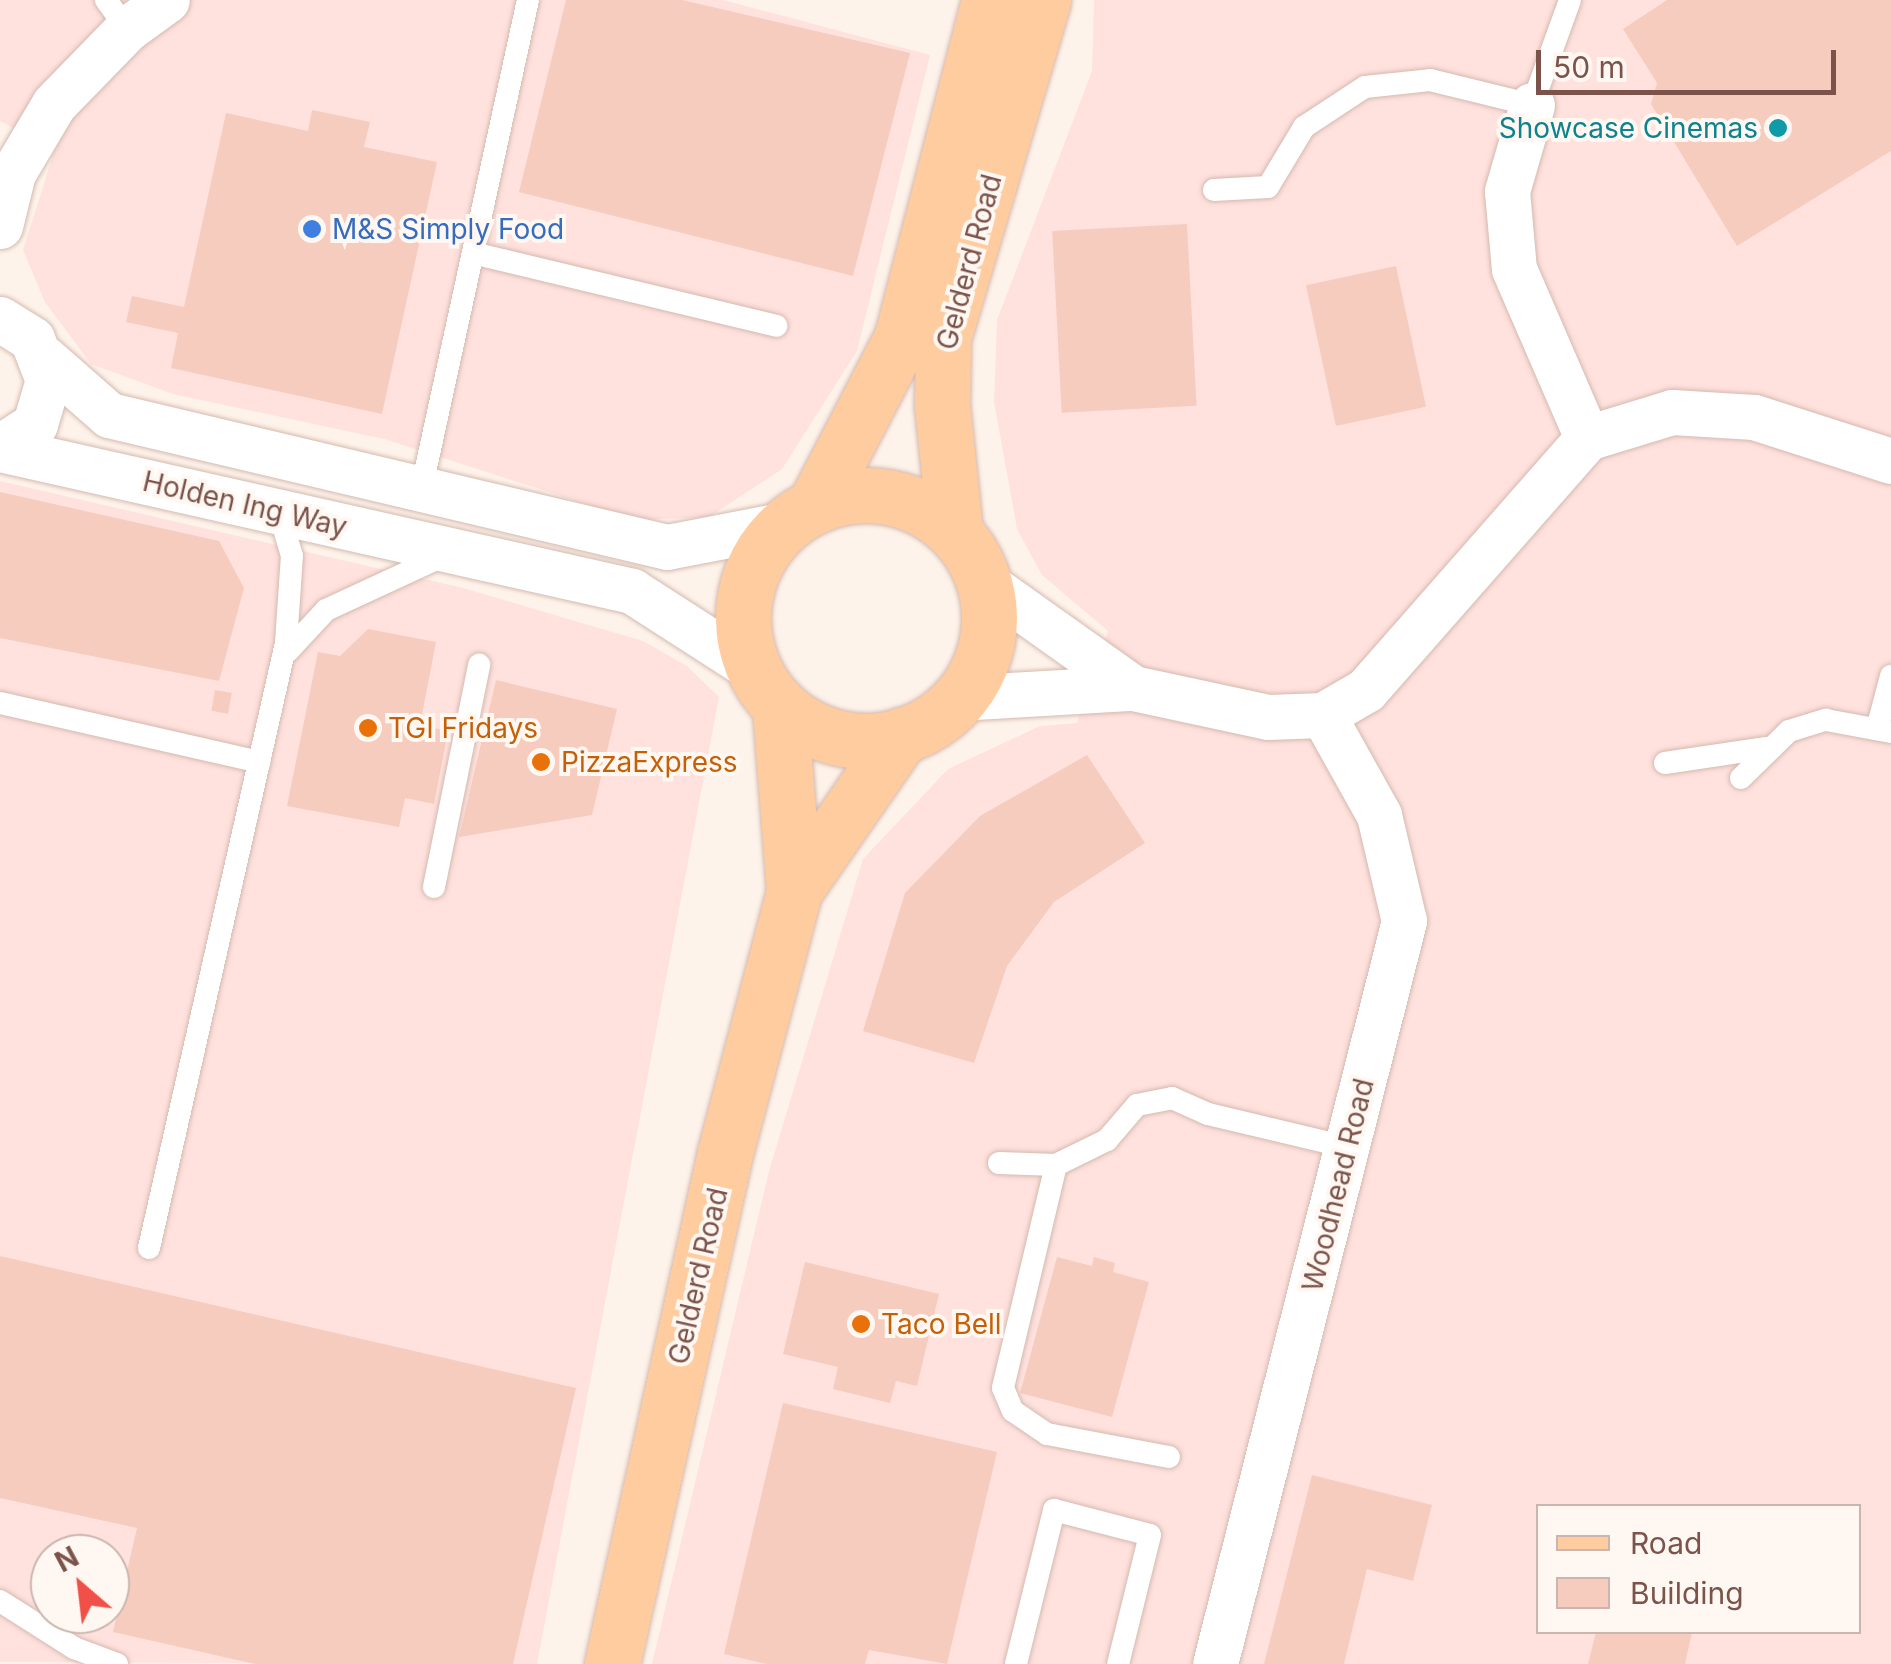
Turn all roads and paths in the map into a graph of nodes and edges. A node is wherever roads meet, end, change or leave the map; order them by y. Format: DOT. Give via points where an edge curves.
graph roads {
  1 [pos="167,0"];
  2 [pos="528,0"];
  3 [pos="989,0"];
  4 [pos="1043,0"];
  5 [pos="1570,0"];
  6 [pos="117,14"];
  7 [pos="1532,106"];
  8 [pos="1214,190"];
  9 [pos="0,226"];
  10 [pos="473,253"];
  11 [pos="0,320"];
  12 [pos="776,326"];
  13 [pos="44,358"];
  14 [pos="1587,438"];
  15 [pos="0,448"];
  16 [pos="1891,461"];
  17 [pos="422,486"];
  18 [pos="279,512"];
  19 [pos="801,514"];
  20 [pos="955,531"];
  21 [pos="472,555"];
  22 [pos="984,582"];
  23 [pos="284,650"];
  24 [pos="479,665"];
  25 [pos="1891,676"];
  26 [pos="767,688"];
  27 [pos="1132,688"];
  28 [pos="957,698"];
  29 [pos="0,704"];
  30 [pos="1323,715"];
  31 [pos="1884,730"];
  32 [pos="902,736"];
  33 [pos="1764,748"];
  34 [pos="259,762"];
  35 [pos="1665,763"];
  36 [pos="1741,778"];
  37 [pos="434,888"];
  38 [pos="794,891"];
  39 [pos="1347,1147"];
  40 [pos="999,1163"];
  41 [pos="1056,1165"];
  42 [pos="148,1248"];
  43 [pos="1169,1458"];
  44 [pos="0,1602"];
  45 [pos="117,1664"];
  46 [pos="612,1664"];
  47 [pos="1016,1664"];
  48 [pos="1118,1664"];
  49 [pos="1215,1664"];
  1 -- 6 [label="street"];
  2 -- 10 [label="lane"];
  3 -- 19 [label="main road, Gelderd Road" via="902,337"];
  4 -- 20 [label="main road, Gelderd Road" via="943,338 942,406"];
  5 -- 7 [label="lane"];
  6 -- 9 [label="street" via="13,174"];
  7 -- 8 [label="lane" via="1430,80 1364,87 1304,127 1268,187"];
  7 -- 14 [label="street" via="1507,191 1514,270"];
  10 -- 12 [label="lane"];
  10 -- 17 [label="lane"];
  11 -- 13 [label="street, Holden Ing Way" via="32,338"];
  13 -- 15 [label="street, Holden Ing Way" via="46,403 35,424"];
  13 -- 17 [label="street, Holden Ing Way" via="109,414"];
  14 -- 16 [label="street" via="1672,412 1754,417"];
  14 -- 30 [label="street" via="1366,690"];
  15 -- 18 [label="street, Holden Ing Way"];
  17 -- 19 [label="street, Holden Ing Way" via="667,547"];
  17 -- 21 [label="street, Holden Ing Way" via="418,522 468,537"];
  18 -- 21 [label="street, Holden Ing Way"];
  18 -- 23 [label="lane" via="292,556"];
  19 -- 20 [label="main road" via="868,494 900,499"];
  19 -- 26 [label="main road, Gelderd Road" via="758,556 744,593 743,632"];
  20 -- 22 [label="main road, Gelderd Road"];
  21 -- 23 [label="lane" via="326,610"];
  21 -- 26 [label="street, Holden Ing Way" via="632,591"];
  22 -- 27 [label="street"];
  22 -- 28 [label="main road, Gelderd Road" via="988,638"];
  23 -- 34 [label="lane"];
  24 -- 37 [label="lane"];
  25 -- 31 [label="lane"];
  26 -- 32 [label="main road, Gelderd Road" via="837,738"];
  26 -- 38 [label="main road, Gelderd Road"];
  27 -- 28 [label="street"];
  27 -- 30 [label="street" via="1268,717"];
  28 -- 32 [label="main road, Gelderd Road" via="942,715"];
  29 -- 34 [label="lane"];
  30 -- 39 [label="street, Woodhead Road" via="1380,815 1404,921"];
  31 -- 33 [label="lane" via="1826,720 1789,731"];
  32 -- 38 [label="main road, Gelderd Road"];
  33 -- 35 [label="lane"];
  33 -- 36 [label="lane"];
  34 -- 42 [label="lane"];
  38 -- 46 [label="main road, Gelderd Road" via="725,1153"];
  39 -- 41 [label="lane" via="1208,1114 1172,1098 1138,1105 1106,1140"];
  39 -- 49 [label="street, Woodhead Road"];
  40 -- 41 [label="lane"];
  41 -- 43 [label="lane" via="1003,1388 1013,1411 1047,1434"];
  44 -- 45 [label="lane" via="74,1648"];
  47 -- 48 [label="lane" via="1054,1510 1150,1535"];
}
